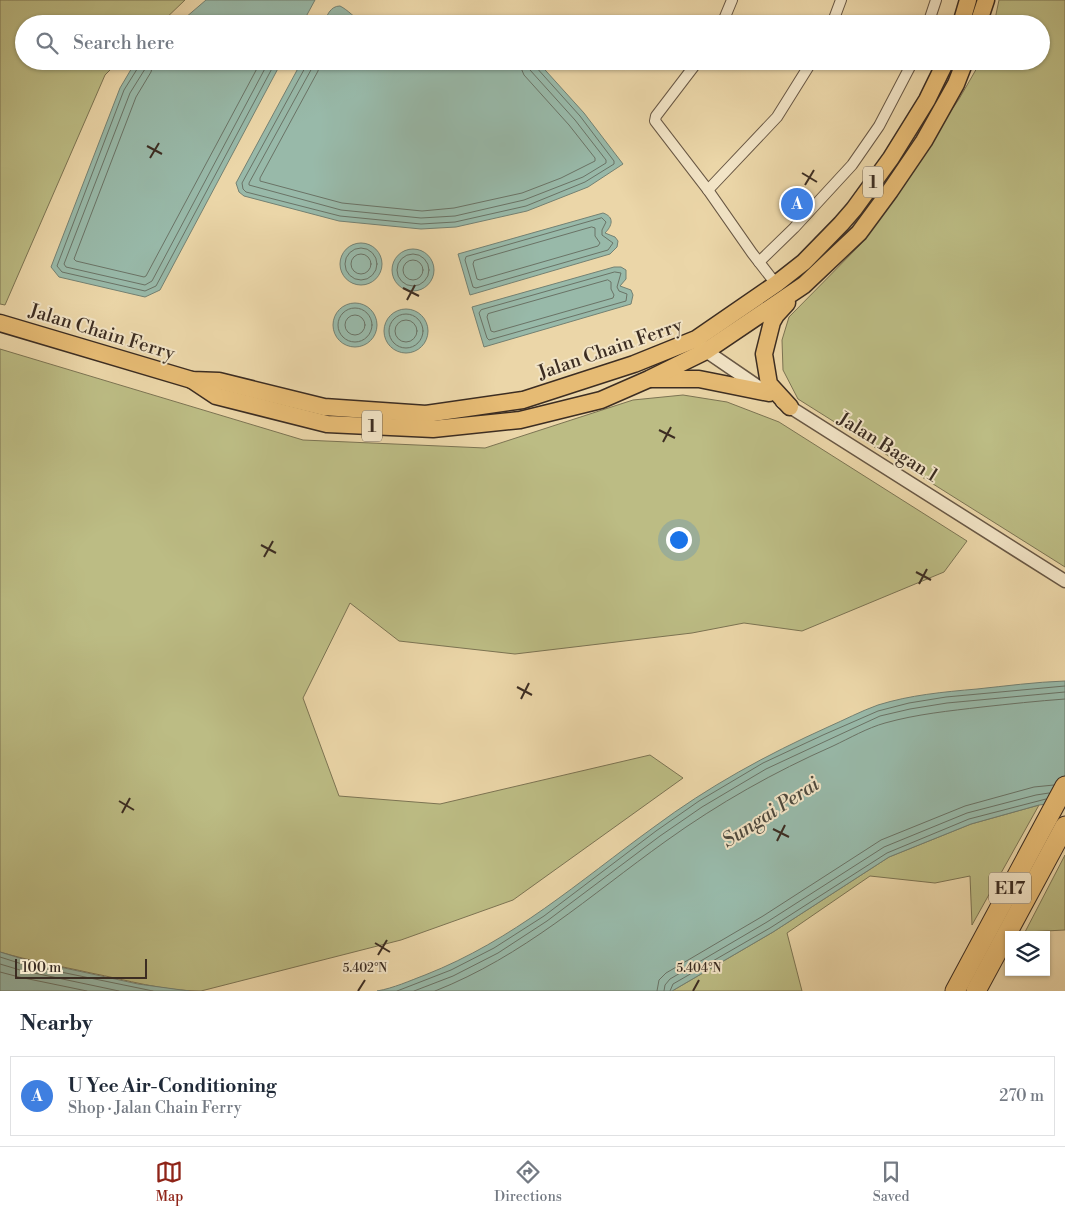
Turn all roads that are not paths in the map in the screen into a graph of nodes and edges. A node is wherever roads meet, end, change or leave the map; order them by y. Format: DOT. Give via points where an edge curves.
graph roads {
  1 [pos="732,0"];
  2 [pos="841,0"];
  3 [pos="936,0"];
  4 [pos="968,0"];
  5 [pos="986,0"];
  6 [pos="726,15"];
  7 [pos="835,15"];
  8 [pos="931,15"];
  9 [pos="964,15"];
  10 [pos="981,15"];
  11 [pos="691,70"];
  12 [pos="806,70"];
  13 [pos="908,70"];
  14 [pos="942,70"];
  15 [pos="961,70"];
  16 [pos="708,190"];
  17 [pos="759,262"];
  18 [pos="776,284"];
  19 [pos="804,285"];
  20 [pos="0,323"];
  21 [pos="701,345"];
  22 [pos="649,379"];
  23 [pos="192,380"];
  24 [pos="768,394"];
  25 [pos="790,407"];
  26 [pos="1065,581"];
  27 [pos="1065,786"];
  28 [pos="1065,826"];
  29 [pos="955,991"];
  30 [pos="976,991"];
  1 -- 6 [label="street"];
  2 -- 7 [label="street"];
  3 -- 8 [label="street"];
  4 -- 9 [label="highway"];
  5 -- 10 [label="highway"];
  11 -- 16 [label="street" via="655,121"];
  12 -- 16 [label="street" via="777,117"];
  13 -- 17 [label="street" via="879,126 852,165"];
  14 -- 18 [label="highway, Jalan Chain Ferry / 1" via="891,158 854,209 813,254"];
  15 -- 19 [label="highway, Jalan Chain Ferry / 1" via="924,141 890,191 859,233"];
  16 -- 17 [label="street"];
  17 -- 18 [label="street"];
  18 -- 21 [label="highway, Jalan Chain Ferry / 1"];
  19 -- 21 [label="highway, Jalan Chain Ferry / 1"];
  19 -- 25 [label="highway" via="776,315 764,354 769,384"];
  20 -- 23 [label="highway, Jalan Chain Ferry / 1"];
  21 -- 22 [label="highway, Jalan Chain Ferry / 1"];
  21 -- 23 [label="highway, Jalan Chain Ferry / 1" via="524,400 426,414 324,407 219,381"];
  21 -- 24 [label="street, Jalan Bagan 1"];
  22 -- 23 [label="highway, Jalan Chain Ferry / 1" via="601,400 520,420 433,429 327,424 216,396"];
  22 -- 24 [label="highway" via="699,379"];
  24 -- 25 [label="street, Jalan Bagan 1"];
  25 -- 26 [label="street, Jalan Bagan 1"];
  27 -- 29 [label="highway, E17"];
  28 -- 30 [label="highway, E17"];
}
